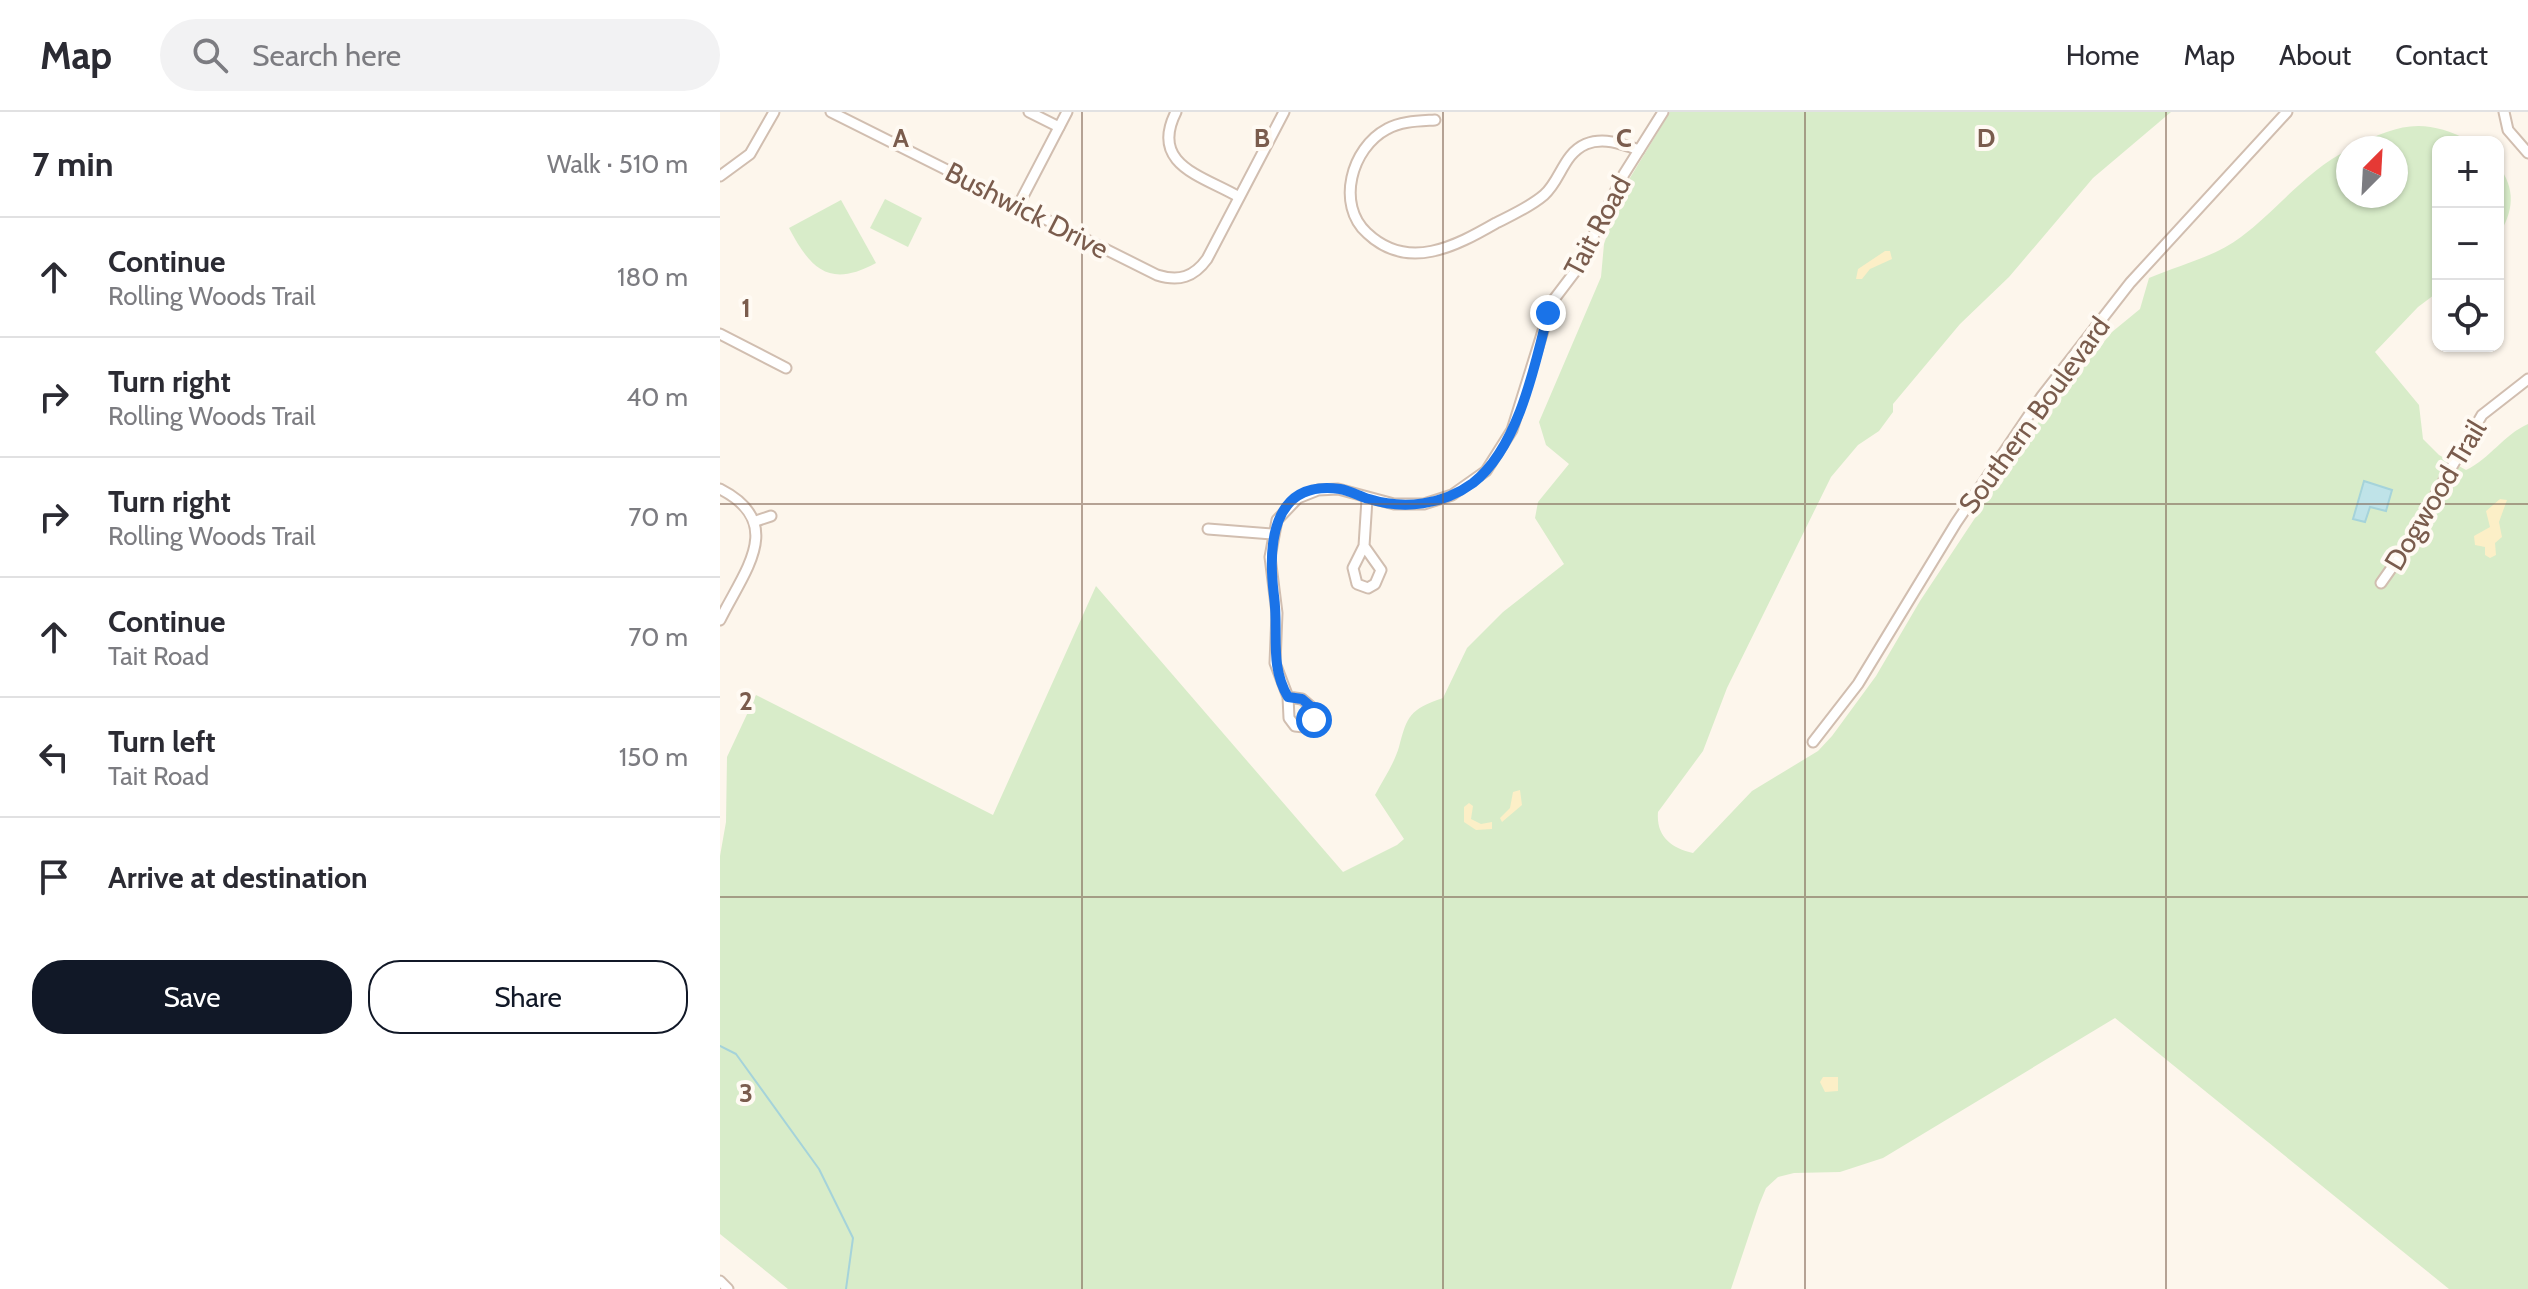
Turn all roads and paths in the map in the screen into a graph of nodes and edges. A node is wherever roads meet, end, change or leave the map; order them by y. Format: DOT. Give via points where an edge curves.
graph roads {
  1 [pos="774,112"];
  2 [pos="831,112"];
  3 [pos="1029,112"];
  4 [pos="1067,112"];
  5 [pos="1176,112"];
  6 [pos="1284,112"];
  7 [pos="1663,112"];
  8 [pos="2287,112"];
  9 [pos="2504,112"];
  10 [pos="1435,120"];
  11 [pos="1059,127"];
  12 [pos="1639,150"];
  13 [pos="2528,153"];
  14 [pos="720,176"];
  15 [pos="1239,197"];
  16 [pos="1018,206"];
  17 [pos="720,334"];
  18 [pos="786,368"];
  19 [pos="2528,379"];
  20 [pos="720,489"];
  21 [pos="1367,499"];
  22 [pos="771,516"];
  23 [pos="756,521"];
  24 [pos="1208,529"];
  25 [pos="1272,534"];
  26 [pos="1364,546"];
  27 [pos="2381,583"];
  28 [pos="721,616"];
  29 [pos="1288,697"];
  30 [pos="1813,742"];
  31 [pos="720,1281"];
  32 [pos="728,1289"];
  1 -- 14 [label="street" via="750,154"];
  2 -- 16 [label="street, Bushwick Drive"];
  3 -- 11 [label="street"];
  4 -- 11 [label="street"];
  5 -- 15 [label="street" via="1168,140 1175,160"];
  6 -- 15 [label="street"];
  7 -- 12 [label="street, Tait Road"];
  8 -- 30 [label="street, Southern Boulevard" via="2130,283 2042,396 1956,523 1858,684"];
  9 -- 13 [label="street" via="2508,130"];
  10 -- 12 [label="street" via="1380,133 1361,157 1350,186 1351,212 1366,232 1383,244 1413,253 1455,246 1541,198 1582,146 1610,141"];
  11 -- 16 [label="street"];
  12 -- 21 [label="street, Tait Road" via="1577,269 1552,302 1512,430 1496,460 1475,481 1424,504"];
  15 -- 16 [label="street, Bushwick Drive" via="1207,259 1183,278 1157,275"];
  17 -- 18 [label="street"];
  19 -- 27 [label="street, Dogwood Trail" via="2482,415"];
  20 -- 23 [label="street" via="747,506"];
  21 -- 25 [label="street, Tait Road" via="1338,489 1307,494 1284,511"];
  21 -- 26 [label="street"];
  22 -- 23 [label="street"];
  23 -- 28 [label="street" via="756,544"];
  24 -- 25 [label="street"];
  25 -- 29 [label="street" via="1275,663"];
  31 -- 32 [label="street"];
}
